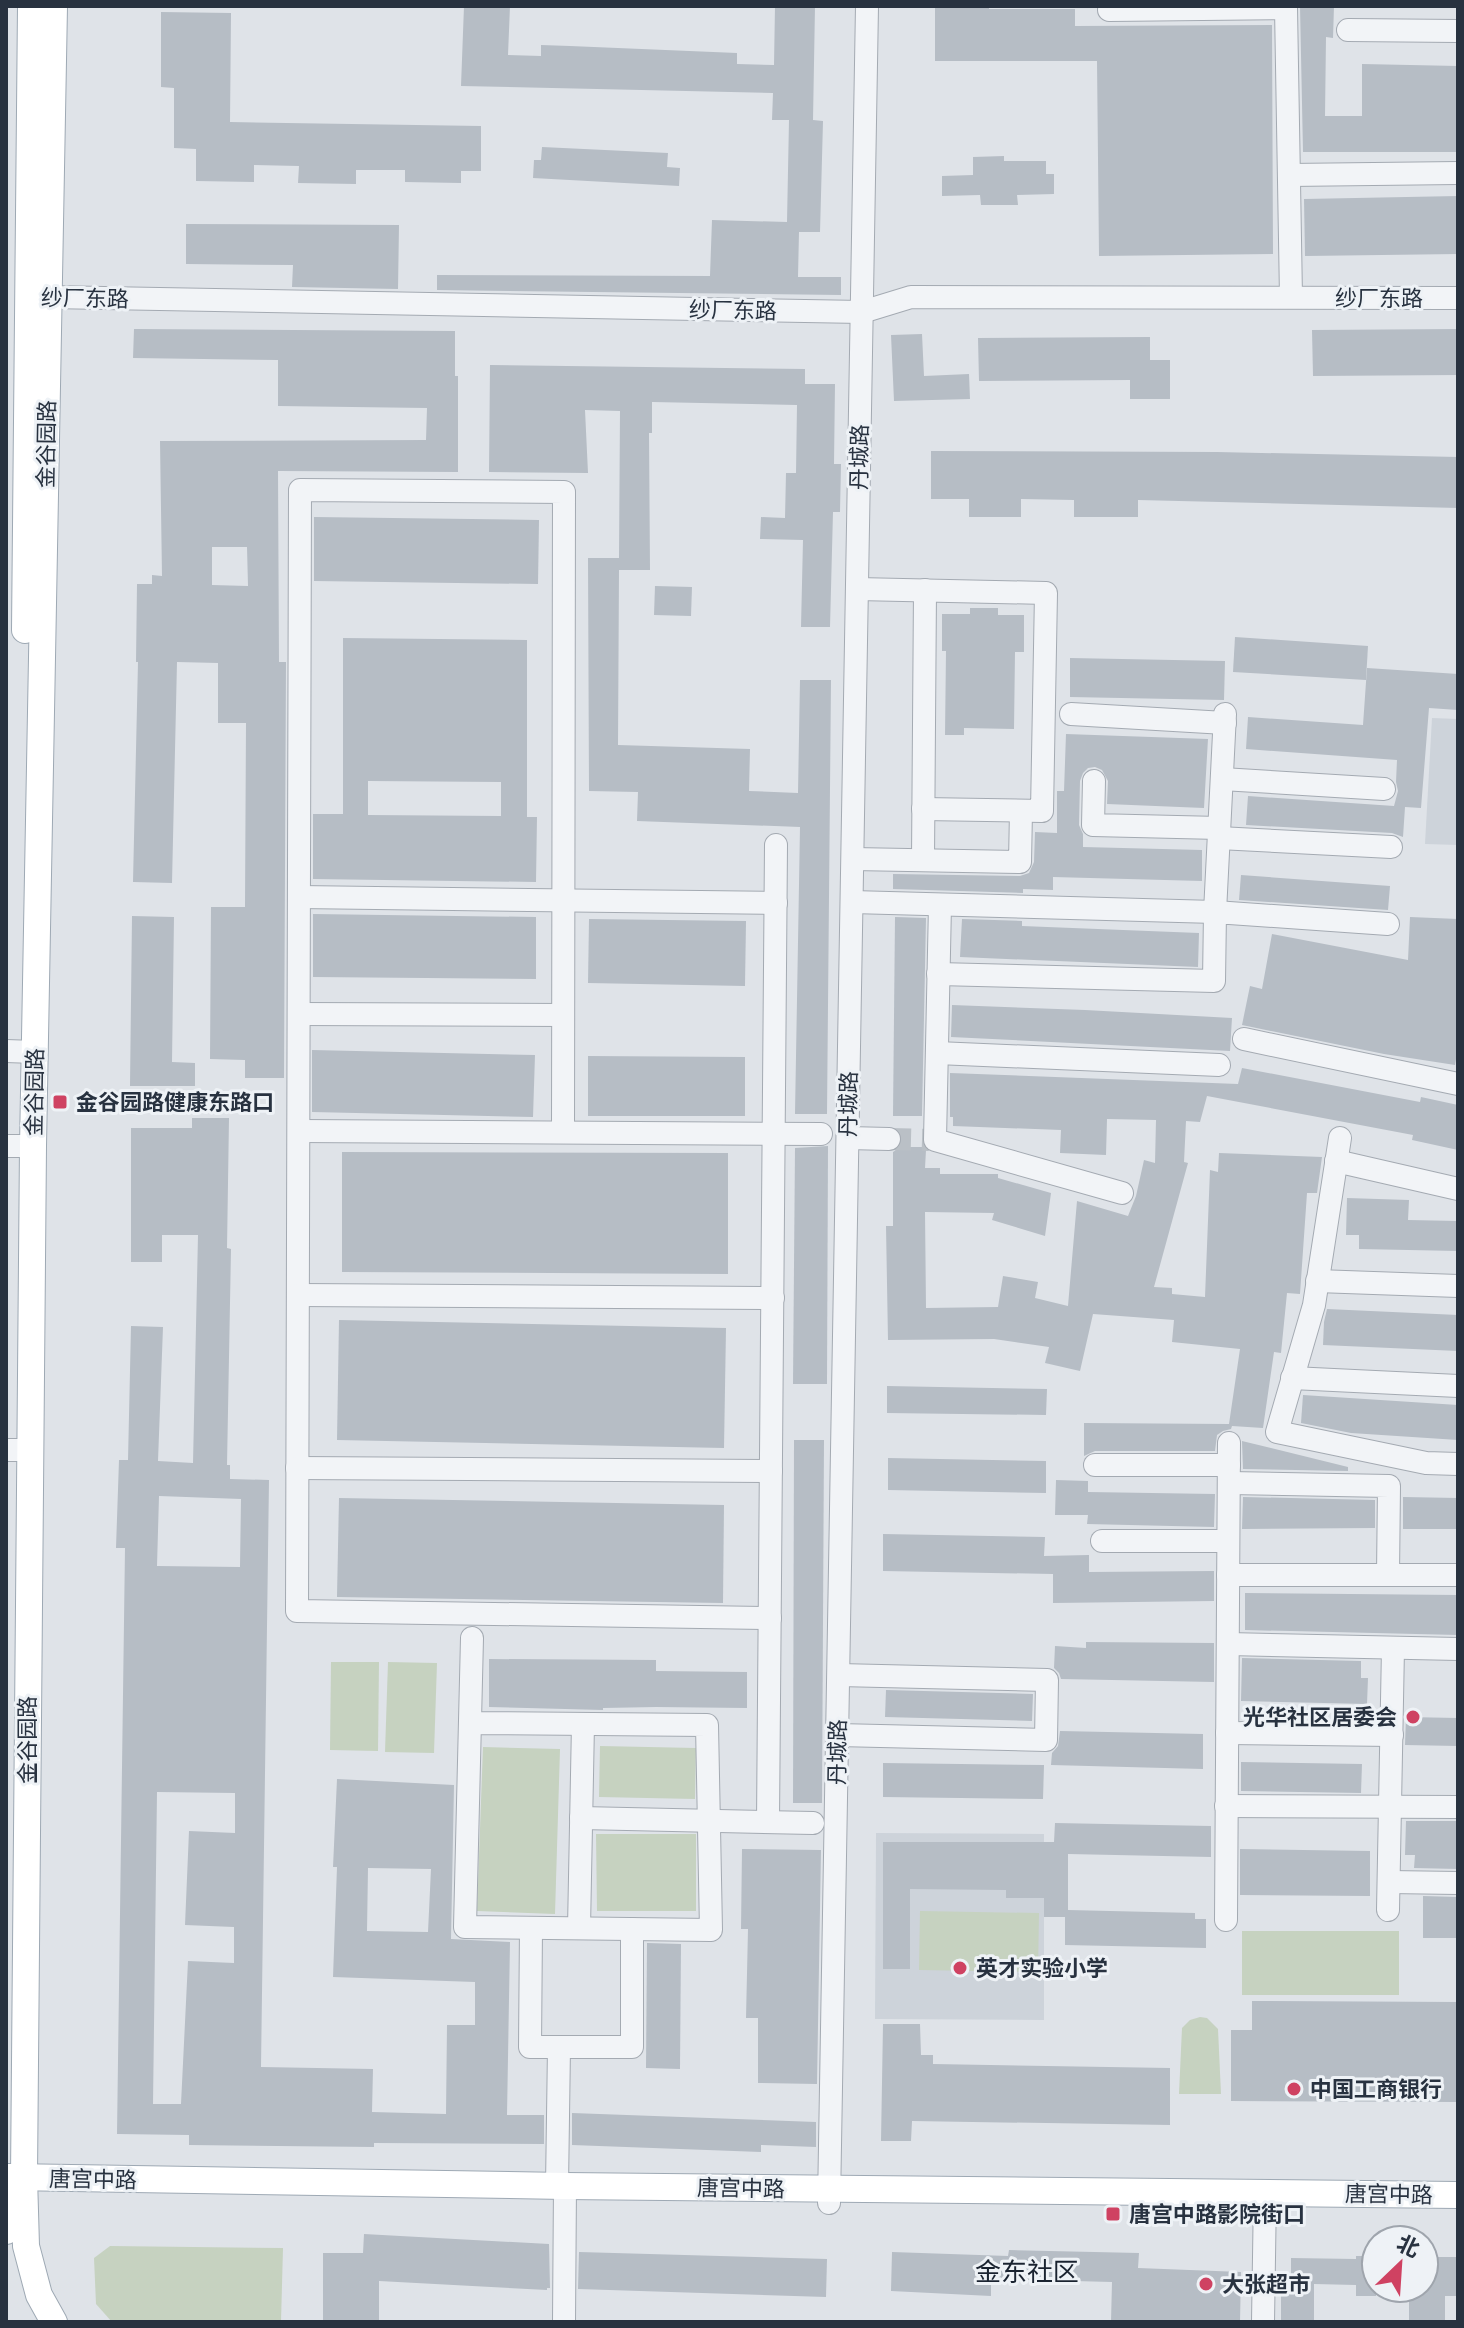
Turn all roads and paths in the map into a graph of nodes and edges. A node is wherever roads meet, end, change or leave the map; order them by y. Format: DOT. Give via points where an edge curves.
graph roads {
  1 [pos="31,6"];
  2 [pos="54,6"];
  3 [pos="867,6"];
  4 [pos="1109,10"];
  5 [pos="1348,30"];
  6 [pos="1458,31"];
  7 [pos="1458,173"];
  8 [pos="1289,175"];
  9 [pos="28,297"];
  10 [pos="1291,297"];
  11 [pos="1458,298"];
  12 [pos="862,312"];
  13 [pos="28,326"];
  14 [pos="857,589"];
  15 [pos="925,590"];
  16 [pos="1071,714"];
  17 [pos="1222,779"];
  18 [pos="1094,781"];
  19 [pos="1384,789"];
  20 [pos="923,809"];
  21 [pos="1021,811"];
  22 [pos="1219,833"];
  23 [pos="776,845"];
  24 [pos="1391,847"];
  25 [pos="853,859"];
  26 [pos="923,860"];
  27 [pos="299,897"];
  28 [pos="563,900"];
  29 [pos="852,902"];
  30 [pos="776,903"];
  31 [pos="940,905"];
  32 [pos="1215,912"];
  33 [pos="1388,924"];
  34 [pos="938,974"];
  35 [pos="299,1014"];
  36 [pos="563,1015"];
  37 [pos="1244,1039"];
  38 [pos="20,1052"];
  39 [pos="937,1053"];
  40 [pos="1219,1065"];
  41 [pos="1458,1084"];
  42 [pos="299,1131"];
  43 [pos="563,1132"];
  44 [pos="774,1133"];
  45 [pos="821,1134"];
  46 [pos="848,1138"];
  47 [pos="1340,1138"];
  48 [pos="889,1139"];
  49 [pos="19,1146"];
  50 [pos="1336,1161"];
  51 [pos="1458,1189"];
  52 [pos="1122,1193"];
  53 [pos="1317,1281"];
  54 [pos="1458,1286"];
  55 [pos="298,1295"];
  56 [pos="773,1298"];
  57 [pos="1292,1378"];
  58 [pos="1458,1386"];
  59 [pos="17,1450"];
  60 [pos="1229,1464"];
  61 [pos="1458,1464"];
  62 [pos="1095,1465"];
  63 [pos="297,1468"];
  64 [pos="771,1471"];
  65 [pos="1102,1541"];
  66 [pos="1228,1541"];
  67 [pos="1228,1575"];
  68 [pos="1388,1575"];
  69 [pos="1458,1575"];
  70 [pos="770,1618"];
  71 [pos="472,1638"];
  72 [pos="1228,1644"];
  73 [pos="1393,1648"];
  74 [pos="1458,1649"];
  75 [pos="839,1675"];
  76 [pos="470,1723"];
  77 [pos="583,1724"];
  78 [pos="1227,1733"];
  79 [pos="838,1735"];
  80 [pos="1392,1735"];
  81 [pos="1226,1806"];
  82 [pos="1390,1807"];
  83 [pos="1458,1807"];
  84 [pos="581,1818"];
  85 [pos="709,1820"];
  86 [pos="768,1822"];
  87 [pos="813,1823"];
  88 [pos="1389,1882"];
  89 [pos="1458,1883"];
  90 [pos="1388,1910"];
  91 [pos="1226,1920"];
  92 [pos="531,1928"];
  93 [pos="579,1928"];
  94 [pos="632,1929"];
  95 [pos="559,2047"];
  96 [pos="13,2185"];
  97 [pos="563,2191"];
  98 [pos="1458,2195"];
  99 [pos="830,2196"];
  100 [pos="1265,2200"];
  101 [pos="1458,2208"];
  102 [pos="6,2231"];
  103 [pos="54,2322"];
  104 [pos="564,2322"];
  105 [pos="1263,2322"];
  1 -- 9 [label="main road, 金谷园路"];
  2 -- 9 [label="main road, 金谷园路"];
  3 -- 12 [label="street, 丹城路"];
  4 -- 8 [label="street" via="1286,8"];
  5 -- 6 [label="street"];
  7 -- 8 [label="street"];
  8 -- 10 [label="street"];
  9 -- 12 [label="street, 纱厂东路"];
  9 -- 13 [label="main road, 金谷园路"];
  10 -- 11 [label="street, 纱厂东路"];
  10 -- 12 [label="street, 纱厂东路" via="911,297"];
  12 -- 14 [label="street, 丹城路"];
  13 -- 38 [label="main road, 金谷园路"];
  14 -- 15 [label="street"];
  14 -- 25 [label="street, 丹城路"];
  15 -- 20 [label="street"];
  15 -- 21 [label="street" via="1046,593 1042,811"];
  16 -- 17 [label="street" via="1225,719"];
  17 -- 19 [label="street"];
  17 -- 22 [label="street"];
  18 -- 22 [label="street" via="1093,825"];
  20 -- 21 [label="street"];
  20 -- 26 [label="street"];
  21 -- 26 [label="street" via="1020,862"];
  22 -- 24 [label="street"];
  22 -- 32 [label="street"];
  23 -- 30 [label="street"];
  25 -- 26 [label="street"];
  25 -- 29 [label="street, 丹城路"];
  27 -- 28 [label="street"];
  27 -- 28 [label="street" via="300,490 564,492"];
  27 -- 35 [label="street"];
  28 -- 30 [label="street"];
  28 -- 36 [label="street"];
  29 -- 31 [label="street"];
  29 -- 46 [label="street, 丹城路"];
  30 -- 44 [label="street"];
  31 -- 32 [label="street"];
  31 -- 34 [label="street"];
  32 -- 33 [label="street"];
  32 -- 34 [label="street" via="1214,981"];
  34 -- 39 [label="street"];
  35 -- 36 [label="street"];
  35 -- 42 [label="street"];
  36 -- 43 [label="street"];
  37 -- 41 [label="street"];
  38 -- 49 [label="main road, 金谷园路"];
  39 -- 40 [label="street"];
  39 -- 52 [label="street" via="932,1140"];
  42 -- 43 [label="street"];
  42 -- 55 [label="street"];
  43 -- 44 [label="street"];
  44 -- 45 [label="street"];
  44 -- 56 [label="street"];
  46 -- 48 [label="street"];
  46 -- 75 [label="street, 丹城路"];
  47 -- 50 [label="street"];
  49 -- 59 [label="main road, 金谷园路"];
  50 -- 51 [label="street"];
  50 -- 53 [label="street"];
  53 -- 54 [label="street"];
  53 -- 57 [label="street"];
  55 -- 56 [label="street"];
  55 -- 63 [label="street"];
  56 -- 64 [label="street"];
  57 -- 58 [label="street"];
  57 -- 61 [label="street" via="1277,1432 1426,1463"];
  59 -- 96 [label="main road, 金谷园路"];
  60 -- 62 [label="street"];
  60 -- 66 [label="street"];
  60 -- 68 [label="street" via="1389,1486"];
  63 -- 64 [label="street"];
  63 -- 70 [label="street" via="297,1611"];
  64 -- 70 [label="street"];
  65 -- 66 [label="street"];
  66 -- 67 [label="street"];
  67 -- 68 [label="street"];
  67 -- 72 [label="street"];
  68 -- 69 [label="street"];
  70 -- 86 [label="street"];
  71 -- 76 [label="street"];
  72 -- 73 [label="street"];
  72 -- 78 [label="street"];
  73 -- 74 [label="street"];
  73 -- 80 [label="street"];
  75 -- 79 [label="street, 丹城路"];
  75 -- 79 [label="street" via="1047,1680 1047,1695 1046,1740"];
  76 -- 77 [label="street"];
  76 -- 92 [label="street" via="465,1927"];
  77 -- 84 [label="street"];
  77 -- 85 [label="street" via="707,1725"];
  78 -- 80 [label="street"];
  78 -- 81 [label="street"];
  79 -- 99 [label="street, 丹城路"];
  80 -- 82 [label="street"];
  81 -- 82 [label="street"];
  81 -- 91 [label="street"];
  82 -- 83 [label="street"];
  82 -- 88 [label="street"];
  84 -- 85 [label="street"];
  84 -- 93 [label="street"];
  85 -- 86 [label="street"];
  85 -- 94 [label="street" via="711,1930"];
  86 -- 87 [label="street"];
  88 -- 89 [label="street"];
  88 -- 90 [label="street"];
  92 -- 93 [label="street"];
  92 -- 95 [label="street" via="530,2047"];
  93 -- 94 [label="street"];
  94 -- 95 [label="street" via="632,2047"];
  95 -- 97 [label="street"];
  96 -- 97 [label="main road, 唐宫中路"];
  96 -- 102 [label="main road"];
  96 -- 103 [label="main road" via="39,2295"];
  97 -- 99 [label="main road, 唐宫中路"];
  97 -- 104 [label="street"];
  98 -- 100 [label="main road, 唐宫中路"];
  99 -- 100 [label="main road, 唐宫中路"];
  100 -- 101 [label="main road, 唐宫中路"];
  100 -- 105 [label="street"];
}
